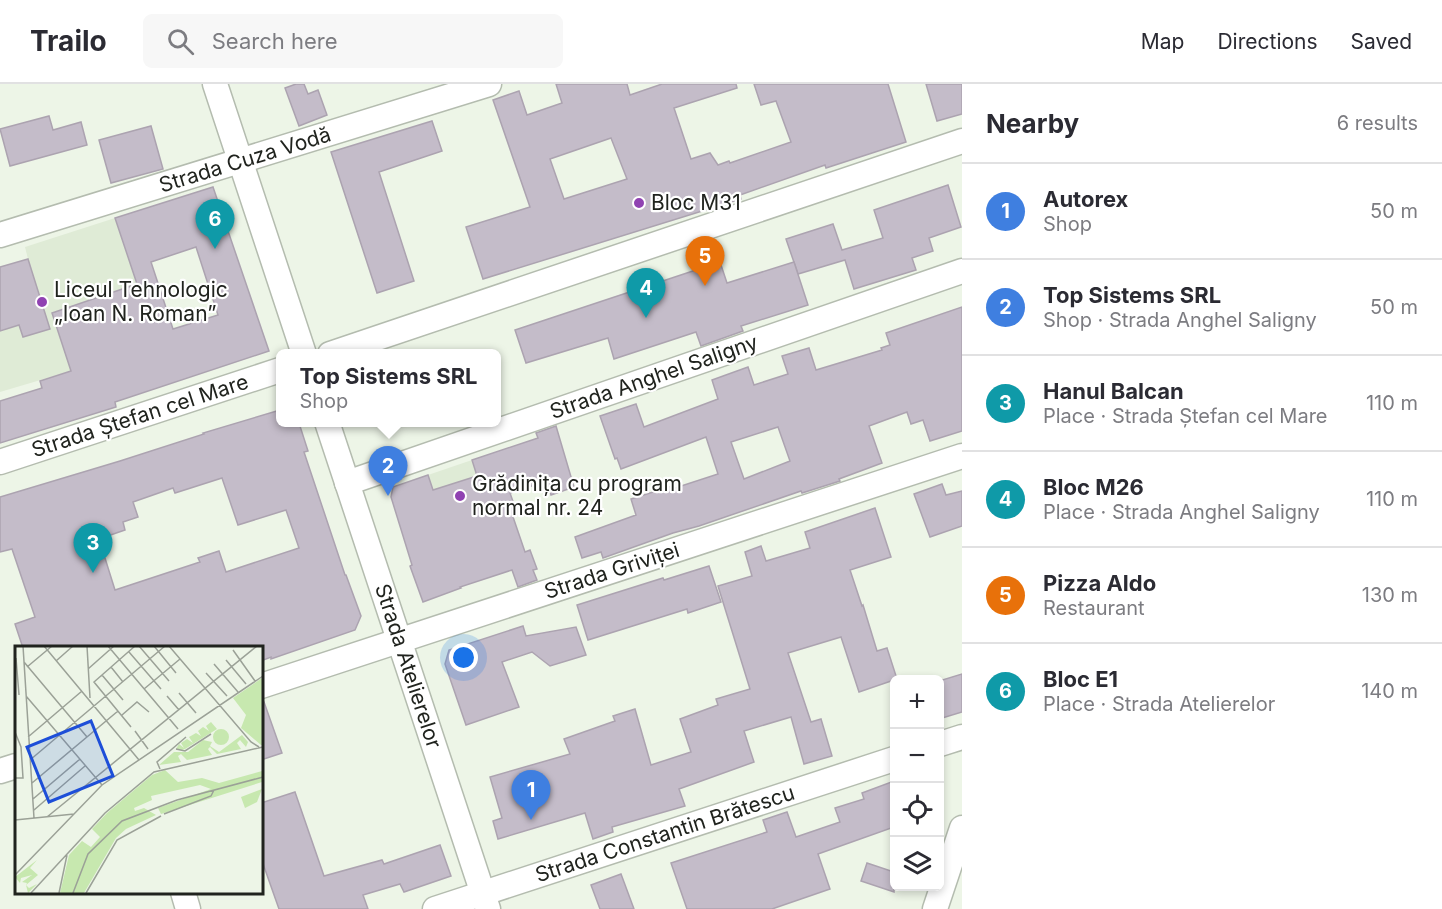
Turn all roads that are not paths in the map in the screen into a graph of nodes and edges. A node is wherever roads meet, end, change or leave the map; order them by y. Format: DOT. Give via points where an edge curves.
graph roads {
  1 [pos="214,84"];
  2 [pos="489,84"];
  3 [pos="962,141"];
  4 [pos="240,161"];
  5 [pos="0,235"];
  6 [pos="962,271"];
  7 [pos="302,349"];
  8 [pos="345,349"];
  9 [pos="276,371"];
  10 [pos="328,427"];
  11 [pos="962,456"];
  12 [pos="0,462"];
  13 [pos="347,483"];
  14 [pos="399,641"];
  15 [pos="262,686"];
  16 [pos="962,736"];
  17 [pos="944,742"];
  18 [pos="890,760"];
  19 [pos="15,766"];
  20 [pos="0,771"];
  21 [pos="962,828"];
  22 [pos="184,894"];
  23 [pos="485,901"];
  24 [pos="188,909"];
  25 [pos="435,909"];
  26 [pos="935,909"];
  1 -- 4 [label="street"];
  2 -- 4 [label="street, Strada Cuza Vodă"];
  3 -- 8 [label="street"];
  4 -- 5 [label="street, Strada Cuza Vodă"];
  4 -- 7 [label="street"];
  6 -- 13 [label="street, Strada Anghel Saligny"];
  9 -- 12 [label="street, Strada Ștefan cel Mare"];
  10 -- 13 [label="street, Strada Atelierelor"];
  11 -- 14 [label="street, Strada Griviței"];
  13 -- 14 [label="street, Strada Atelierelor"];
  14 -- 15 [label="street, Strada Griviței"];
  14 -- 23 [label="street, Strada Atelierelor"];
  16 -- 17 [label="street"];
  18 -- 23 [label="street, Strada Constantin Brătescu"];
  19 -- 20 [label="street"];
  21 -- 26 [label="street"];
  22 -- 24 [label="street"];
  23 -- 25 [label="street, Strada Constantin Brătescu"];
}
